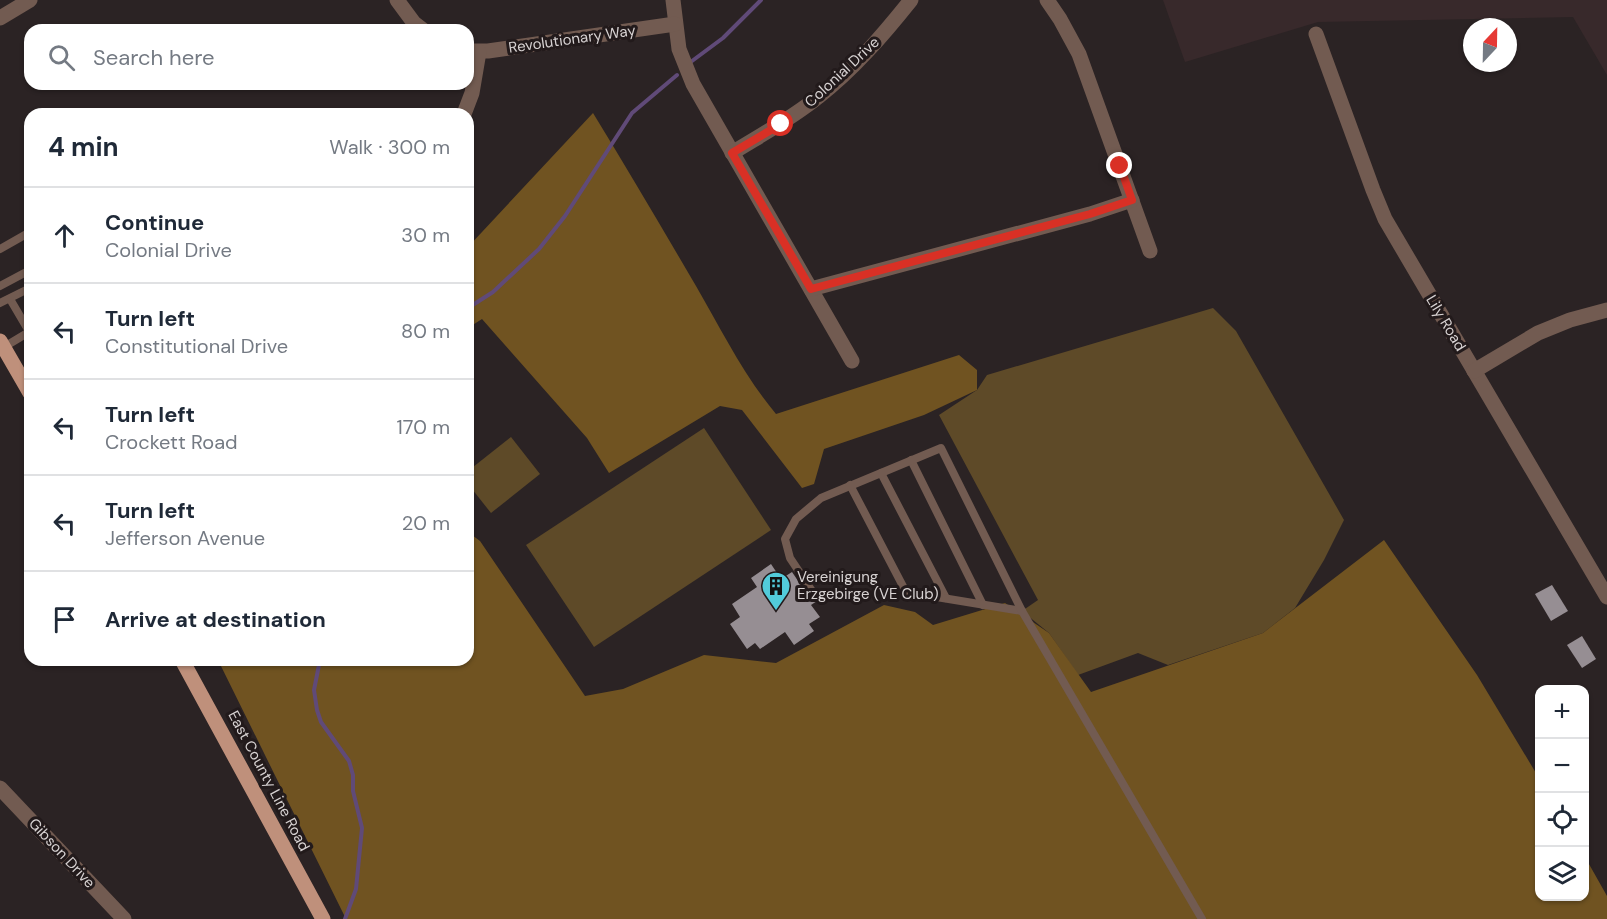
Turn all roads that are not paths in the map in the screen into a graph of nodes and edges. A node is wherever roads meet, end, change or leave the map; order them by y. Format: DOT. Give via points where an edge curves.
graph roads {
  1 [pos="30,0"];
  2 [pos="398,0"];
  3 [pos="673,0"];
  4 [pos="911,0"];
  5 [pos="1047,0"];
  6 [pos="1,16"];
  7 [pos="417,24"];
  8 [pos="675,24"];
  9 [pos="1316,34"];
  10 [pos="474,51"];
  11 [pos="472,90"];
  12 [pos="466,108"];
  13 [pos="732,153"];
  14 [pos="1132,200"];
  15 [pos="24,235"];
  16 [pos="0,249"];
  17 [pos="1150,251"];
  18 [pos="24,273"];
  19 [pos="0,286"];
  20 [pos="811,289"];
  21 [pos="24,291"];
  22 [pos="9,299"];
  23 [pos="0,303"];
  24 [pos="1607,310"];
  25 [pos="24,323"];
  26 [pos="24,335"];
  27 [pos="2,344"];
  28 [pos="852,361"];
  29 [pos="1474,371"];
  30 [pos="24,382"];
  31 [pos="911,460"];
  32 [pos="881,473"];
  33 [pos="850,485"];
  34 [pos="814,594"];
  35 [pos="946,597"];
  36 [pos="1607,597"];
  37 [pos="983,605"];
  38 [pos="1022,611"];
  39 [pos="185,666"];
  40 [pos="0,788"];
  41 [pos="124,919"];
  42 [pos="323,919"];
  43 [pos="1202,919"];
  1 -- 6 [label="street"];
  2 -- 7 [label="street"];
  3 -- 8 [label="street"];
  4 -- 13 [label="street, Colonial Drive" via="861,58 820,96"];
  5 -- 14 [label="street" via="1079,54"];
  8 -- 10 [label="street, Revolutionary Way"];
  8 -- 13 [label="street" via="687,71"];
  9 -- 29 [label="street, Lily Road" via="1385,219"];
  11 -- 12 [label="street"];
  13 -- 20 [label="street"];
  14 -- 17 [label="street"];
  14 -- 20 [label="street"];
  15 -- 16 [label="lane"];
  18 -- 19 [label="lane"];
  20 -- 28 [label="street"];
  21 -- 22 [label="lane"];
  22 -- 23 [label="lane"];
  22 -- 25 [label="lane"];
  24 -- 29 [label="street" via="1538,333"];
  26 -- 27 [label="lane"];
  27 -- 30 [label="main road"];
  29 -- 36 [label="street, Lily Road"];
  31 -- 32 [label="lane"];
  31 -- 37 [label="lane"];
  31 -- 38 [label="lane" via="941,448"];
  32 -- 33 [label="lane"];
  32 -- 35 [label="lane"];
  33 -- 34 [label="lane" via="821,498 796,519 785,539 790,558"];
  33 -- 35 [label="lane" via="906,592"];
  35 -- 37 [label="lane"];
  37 -- 38 [label="lane"];
  38 -- 43 [label="lane"];
  39 -- 42 [label="main road, East County Line Road"];
  40 -- 41 [label="street, Gibson Drive"];
}
